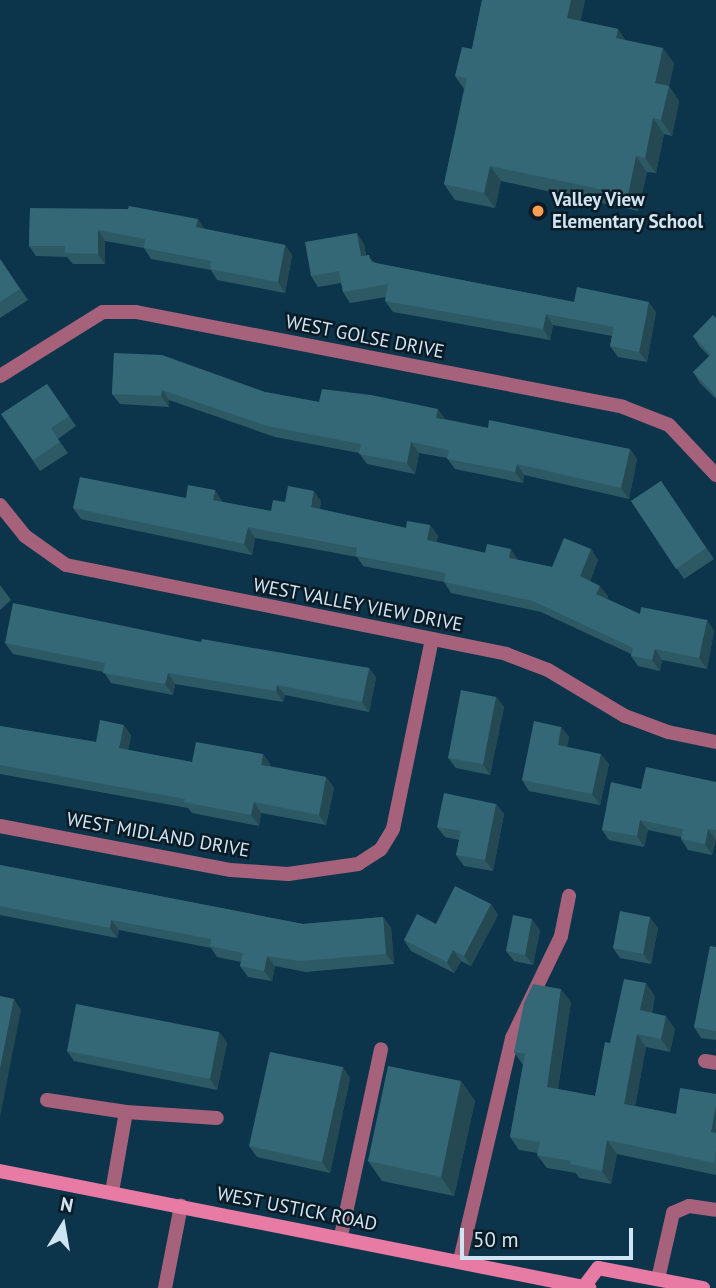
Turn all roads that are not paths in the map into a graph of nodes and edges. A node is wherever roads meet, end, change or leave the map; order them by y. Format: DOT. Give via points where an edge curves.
graph roads {
  1 [pos="0,376"];
  2 [pos="716,475"];
  3 [pos="0,505"];
  4 [pos="432,639"];
  5 [pos="716,742"];
  6 [pos="0,825"];
  7 [pos="569,897"];
  8 [pos="381,1049"];
  9 [pos="47,1100"];
  10 [pos="126,1112"];
  11 [pos="217,1118"];
  12 [pos="0,1172"];
  13 [pos="112,1192"];
  14 [pos="181,1206"];
  15 [pos="716,1210"];
  16 [pos="341,1236"];
  17 [pos="460,1260"];
  18 [pos="658,1279"];
  19 [pos="587,1286"];
  20 [pos="165,1288"];
  21 [pos="703,1288"];
  1 -- 2 [label="street, WEST GOLSE DRIVE" via="103,312 136,312 624,407 669,425"];
  3 -- 4 [label="street, WEST VALLEY VIEW DRIVE" via="44,552 93,574"];
  4 -- 5 [label="street, WEST VALLEY VIEW DRIVE" via="506,654 548,670 625,716 668,732"];
  4 -- 6 [label="street, WEST MIDLAND DRIVE" via="393,829 381,849 358,864 288,874 231,870"];
  7 -- 17 [label="street" via="561,936 512,1038"];
  8 -- 16 [label="street"];
  9 -- 10 [label="street"];
  10 -- 11 [label="street"];
  10 -- 13 [label="street"];
  12 -- 13 [label="main road, WEST USTICK ROAD"];
  13 -- 14 [label="main road, WEST USTICK ROAD"];
  14 -- 16 [label="main road, WEST USTICK ROAD"];
  14 -- 20 [label="street"];
  15 -- 18 [label="street" via="689,1206 673,1213"];
  16 -- 17 [label="main road, WEST USTICK ROAD"];
  17 -- 19 [label="main road, WEST USTICK ROAD"];
  18 -- 19 [label="main road, WEST USTICK ROAD" via="598,1268"];
  18 -- 21 [label="main road, WEST USTICK ROAD"];
}
